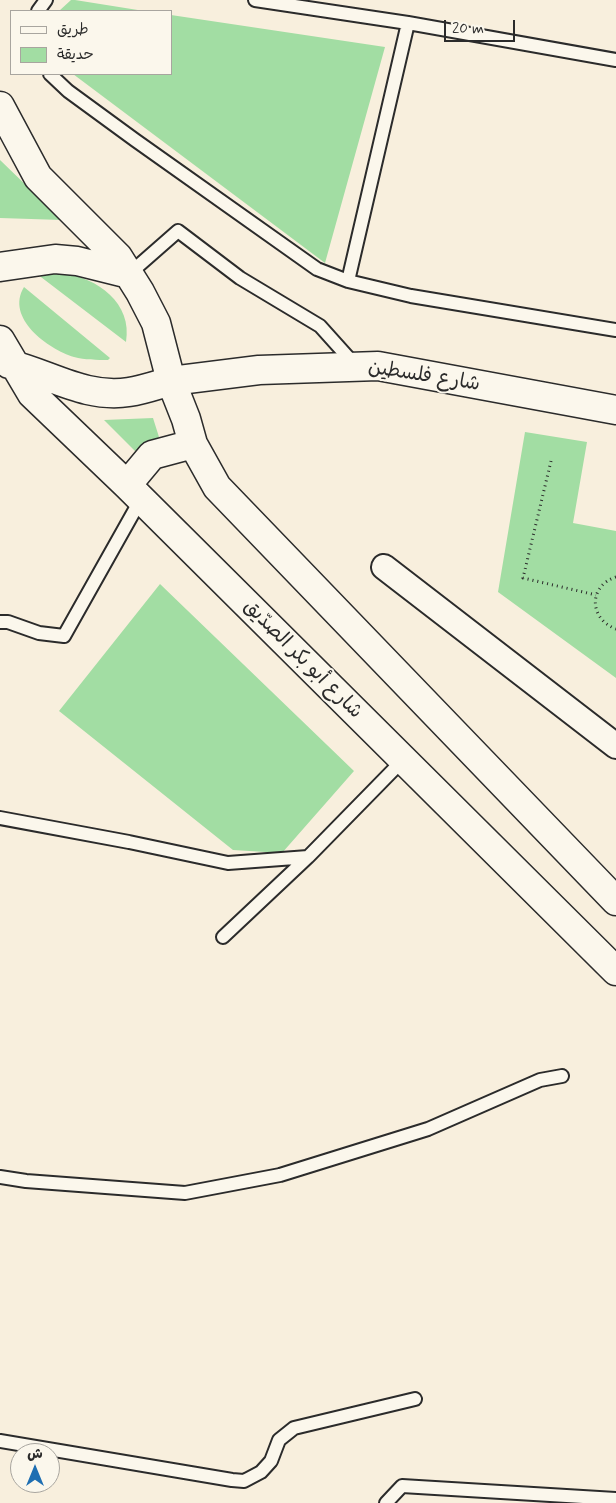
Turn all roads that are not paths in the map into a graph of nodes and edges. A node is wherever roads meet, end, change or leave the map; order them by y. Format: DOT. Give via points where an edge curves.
graph roads {
  1 [pos="255,0"];
  2 [pos="408,23"];
  3 [pos="616,60"];
  4 [pos="51,75"];
  5 [pos="0,106"];
  6 [pos="0,267"];
  7 [pos="129,274"];
  8 [pos="348,281"];
  9 [pos="616,330"];
  10 [pos="0,340"];
  11 [pos="8,364"];
  12 [pos="356,367"];
  13 [pos="171,381"];
  14 [pos="616,410"];
  15 [pos="193,444"];
  16 [pos="134,492"];
  17 [pos="384,567"];
  18 [pos="0,622"];
  19 [pos="616,746"];
  20 [pos="403,760"];
  21 [pos="0,818"];
  22 [pos="308,857"];
  23 [pos="616,901"];
  24 [pos="223,937"];
  25 [pos="616,971"];
  26 [pos="562,1076"];
  27 [pos="0,1177"];
  28 [pos="415,1399"];
  29 [pos="0,1441"];
  30 [pos="616,1499"];
  31 [pos="386,1503"];
  1 -- 2 [label="lane"];
  2 -- 3 [label="lane"];
  2 -- 8 [label="lane"];
  4 -- 8 [label="lane" via="135,140 317,269"];
  5 -- 7 [label="main road" via="38,177 118,258"];
  6 -- 7 [label="main road" via="56,259"];
  7 -- 12 [label="lane" via="178,231 240,278 320,326"];
  7 -- 13 [label="main road" via="156,324"];
  8 -- 9 [label="lane" via="412,296"];
  10 -- 11 [label="main road, شارع أبو بكر الصدّيق"];
  11 -- 13 [label="main road, شارع فلسطين" via="85,391 130,392"];
  11 -- 16 [label="main road, شارع أبو بكر الصدّيق" via="32,394"];
  12 -- 13 [label="main road, شارع فلسطين" via="259,370"];
  12 -- 14 [label="main road, شارع فلسطين" via="378,366"];
  13 -- 15 [label="main road"];
  15 -- 16 [label="main road" via="152,455"];
  15 -- 23 [label="main road" via="217,487"];
  16 -- 18 [label="lane" via="64,636"];
  16 -- 20 [label="main road, شارع أبو بكر الصدّيق"];
  17 -- 19 [label="street"];
  20 -- 22 [label="lane"];
  20 -- 25 [label="main road, شارع أبو بكر الصدّيق"];
  21 -- 22 [label="lane" via="228,864"];
  22 -- 24 [label="lane"];
  26 -- 27 [label="lane" via="540,1080 428,1129 280,1175 186,1193"];
  28 -- 29 [label="lane" via="294,1428 279,1440 271,1460 261,1472 244,1480"];
  30 -- 31 [label="lane" via="402,1486"];
}
